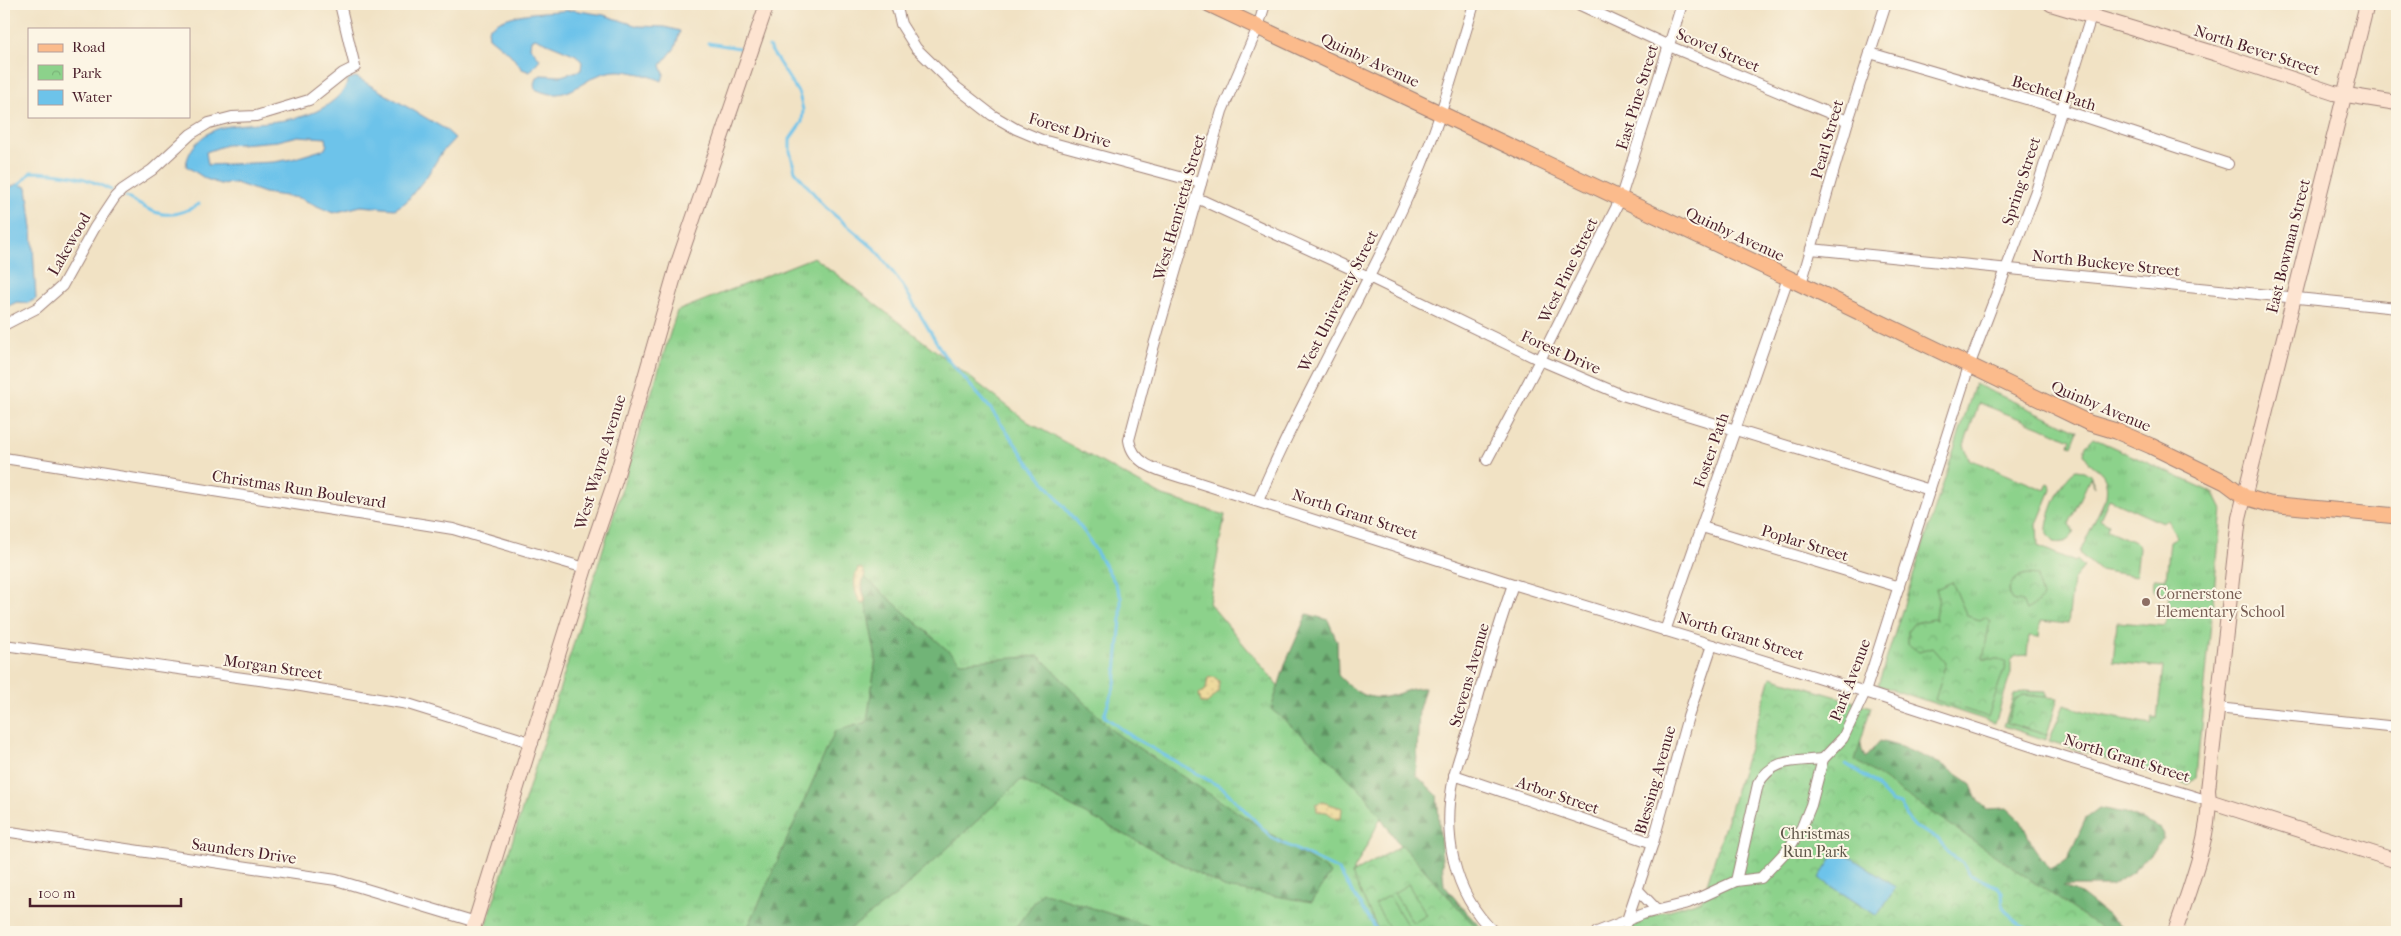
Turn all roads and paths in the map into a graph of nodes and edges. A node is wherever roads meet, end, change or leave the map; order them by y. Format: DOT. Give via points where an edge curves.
graph roads {
  1 [pos="340,4"];
  2 [pos="767,4"];
  3 [pos="896,4"];
  4 [pos="1209,4"];
  5 [pos="1265,4"];
  6 [pos="1474,4"];
  7 [pos="1578,4"];
  8 [pos="1682,4"];
  9 [pos="1886,4"];
  10 [pos="2051,4"];
  11 [pos="2367,4"];
  12 [pos="2093,10"];
  13 [pos="1258,27"];
  14 [pos="1669,46"];
  15 [pos="1870,53"];
  16 [pos="2344,96"];
  17 [pos="2397,103"];
  18 [pos="2060,109"];
  19 [pos="1439,112"];
  20 [pos="1848,120"];
  21 [pos="2228,164"];
  22 [pos="1201,183"];
  23 [pos="1197,198"];
  24 [pos="1620,200"];
  25 [pos="1811,249"];
  26 [pos="2007,268"];
  27 [pos="1369,277"];
  28 [pos="1794,281"];
  29 [pos="2288,296"];
  30 [pos="2397,308"];
  31 [pos="4,325"];
  32 [pos="1540,360"];
  33 [pos="1969,366"];
  34 [pos="1140,400"];
  35 [pos="1733,430"];
  36 [pos="4,458"];
  37 [pos="1487,460"];
  38 [pos="1930,490"];
  39 [pos="2245,497"];
  40 [pos="1258,501"];
  41 [pos="2397,516"];
  42 [pos="1702,527"];
  43 [pos="585,568"];
  44 [pos="1513,584"];
  45 [pos="1899,587"];
  46 [pos="1665,631"];
  47 [pos="4,645"];
  48 [pos="1712,645"];
  49 [pos="1865,692"];
  50 [pos="2217,708"];
  51 [pos="2397,727"];
  52 [pos="532,743"];
  53 [pos="1824,759"];
  54 [pos="1454,776"];
  55 [pos="2209,801"];
  56 [pos="4,831"];
  57 [pos="1653,844"];
  58 [pos="2397,861"];
  59 [pos="1736,881"];
  60 [pos="1637,889"];
  61 [pos="1657,910"];
  62 [pos="1626,923"];
  63 [pos="474,927"];
  64 [pos="1494,932"];
  65 [pos="1597,932"];
  66 [pos="2175,932"];
  1 -- 31 [label="street, Lakewood" via="355,67 309,100 256,116 232,117 209,124 170,150 152,170 115,198 62,286 37,308"];
  2 -- 43 [label="street, West Wayne Avenue" via="678,264 615,481"];
  3 -- 22 [label="street, Forest Drive" via="901,24 916,48 956,87 992,115 1042,140"];
  4 -- 13 [label="main road, Quinby Avenue"];
  5 -- 13 [label="street, West Henrietta Street"];
  6 -- 19 [label="street, West University Street"];
  7 -- 14 [label="street, Scovel Street"];
  8 -- 14 [label="street, East Pine Street"];
  9 -- 15 [label="street, Pearl Street"];
  10 -- 12 [label="street, North Bever Street"];
  11 -- 16 [label="street, East Bowman Street"];
  12 -- 16 [label="street, North Bever Street"];
  12 -- 18 [label="street, Spring Street"];
  13 -- 19 [label="main road, Quinby Avenue"];
  13 -- 22 [label="street, West Henrietta Street" via="1222,110"];
  14 -- 20 [label="street, Scovel Street"];
  14 -- 24 [label="street, East Pine Street"];
  15 -- 18 [label="street, Bechtel Path"];
  15 -- 20 [label="street, Pearl Street"];
  16 -- 17 [label="street, North Bever Street"];
  16 -- 29 [label="street, East Bowman Street"];
  18 -- 21 [label="street, Bechtel Path"];
  18 -- 26 [label="street, Spring Street" via="2037,188"];
  19 -- 24 [label="main road, Quinby Avenue"];
  19 -- 27 [label="street, West University Street" via="1421,166"];
  20 -- 25 [label="street, Pearl Street"];
  22 -- 23 [label="street, West Henrietta Street"];
  23 -- 27 [label="street, Forest Drive"];
  23 -- 34 [label="street, West Henrietta Street"];
  24 -- 28 [label="main road, Quinby Avenue"];
  24 -- 32 [label="street, West Pine Street"];
  25 -- 26 [label="street, North Buckeye Street"];
  25 -- 28 [label="street, Pearl Street"];
  26 -- 29 [label="street, North Buckeye Street"];
  26 -- 33 [label="street, Spring Street"];
  27 -- 32 [label="street, Forest Drive"];
  27 -- 40 [label="street, West University Street" via="1278,453"];
  28 -- 33 [label="main road, Quinby Avenue"];
  28 -- 35 [label="street, Foster Path"];
  29 -- 30 [label="street, North Buckeye Street"];
  29 -- 39 [label="street, East Bowman Street"];
  32 -- 35 [label="street, Forest Drive" via="1622,395"];
  32 -- 37 [label="street, West Pine Street"];
  33 -- 38 [label="street, Park Avenue"];
  33 -- 39 [label="main road, Quinby Avenue" via="2100,428 2151,446 2225,482"];
  34 -- 40 [label="street, North Grant Street" via="1129,440 1133,454 1141,462"];
  35 -- 38 [label="street, Forest Drive"];
  35 -- 42 [label="street, Foster Path"];
  36 -- 43 [label="street, Christmas Run Boulevard" via="453,528"];
  38 -- 45 [label="street, Park Avenue"];
  39 -- 41 [label="main road" via="2269,504"];
  39 -- 50 [label="street, East Bowman Street" via="2239,518"];
  40 -- 44 [label="street, North Grant Street"];
  42 -- 45 [label="street, Poplar Street"];
  42 -- 46 [label="street, Foster Path"];
  43 -- 52 [label="street, West Wayne Avenue"];
  44 -- 46 [label="street, North Grant Street"];
  44 -- 54 [label="street, Stevens Avenue"];
  45 -- 49 [label="street, Park Avenue"];
  46 -- 48 [label="street, North Grant Street"];
  47 -- 52 [label="street, Morgan Street" via="408,704"];
  48 -- 49 [label="street, North Grant Street"];
  48 -- 57 [label="street, Blessing Avenue" via="1687,720"];
  49 -- 53 [label="street, Park Avenue" via="1843,738"];
  49 -- 55 [label="street, North Grant Street"];
  50 -- 51 [label="street"];
  50 -- 55 [label="street, East Bowman Street"];
  52 -- 63 [label="street, West Wayne Avenue"];
  53 -- 59 [label="street, Park Avenue" via="1811,805 1790,848 1761,878"];
  53 -- 59 [label="street" via="1783,762 1765,773 1758,784"];
  54 -- 57 [label="street, Arbor Street"];
  54 -- 64 [label="street, Stevens Avenue" via="1449,805 1449,836 1458,881 1474,909"];
  55 -- 58 [label="street, North Grant Street"];
  55 -- 66 [label="street, East Bowman Street" via="2209,813"];
  56 -- 63 [label="street, Saunders Drive" via="336,880"];
  57 -- 60 [label="street, Blessing Avenue"];
  59 -- 61 [label="street, Park Avenue" via="1688,903"];
  60 -- 61 [label="street"];
  60 -- 62 [label="street, Blessing Avenue"];
  61 -- 62 [label="street, Park Avenue"];
  62 -- 65 [label="street, Park Avenue"];
}
